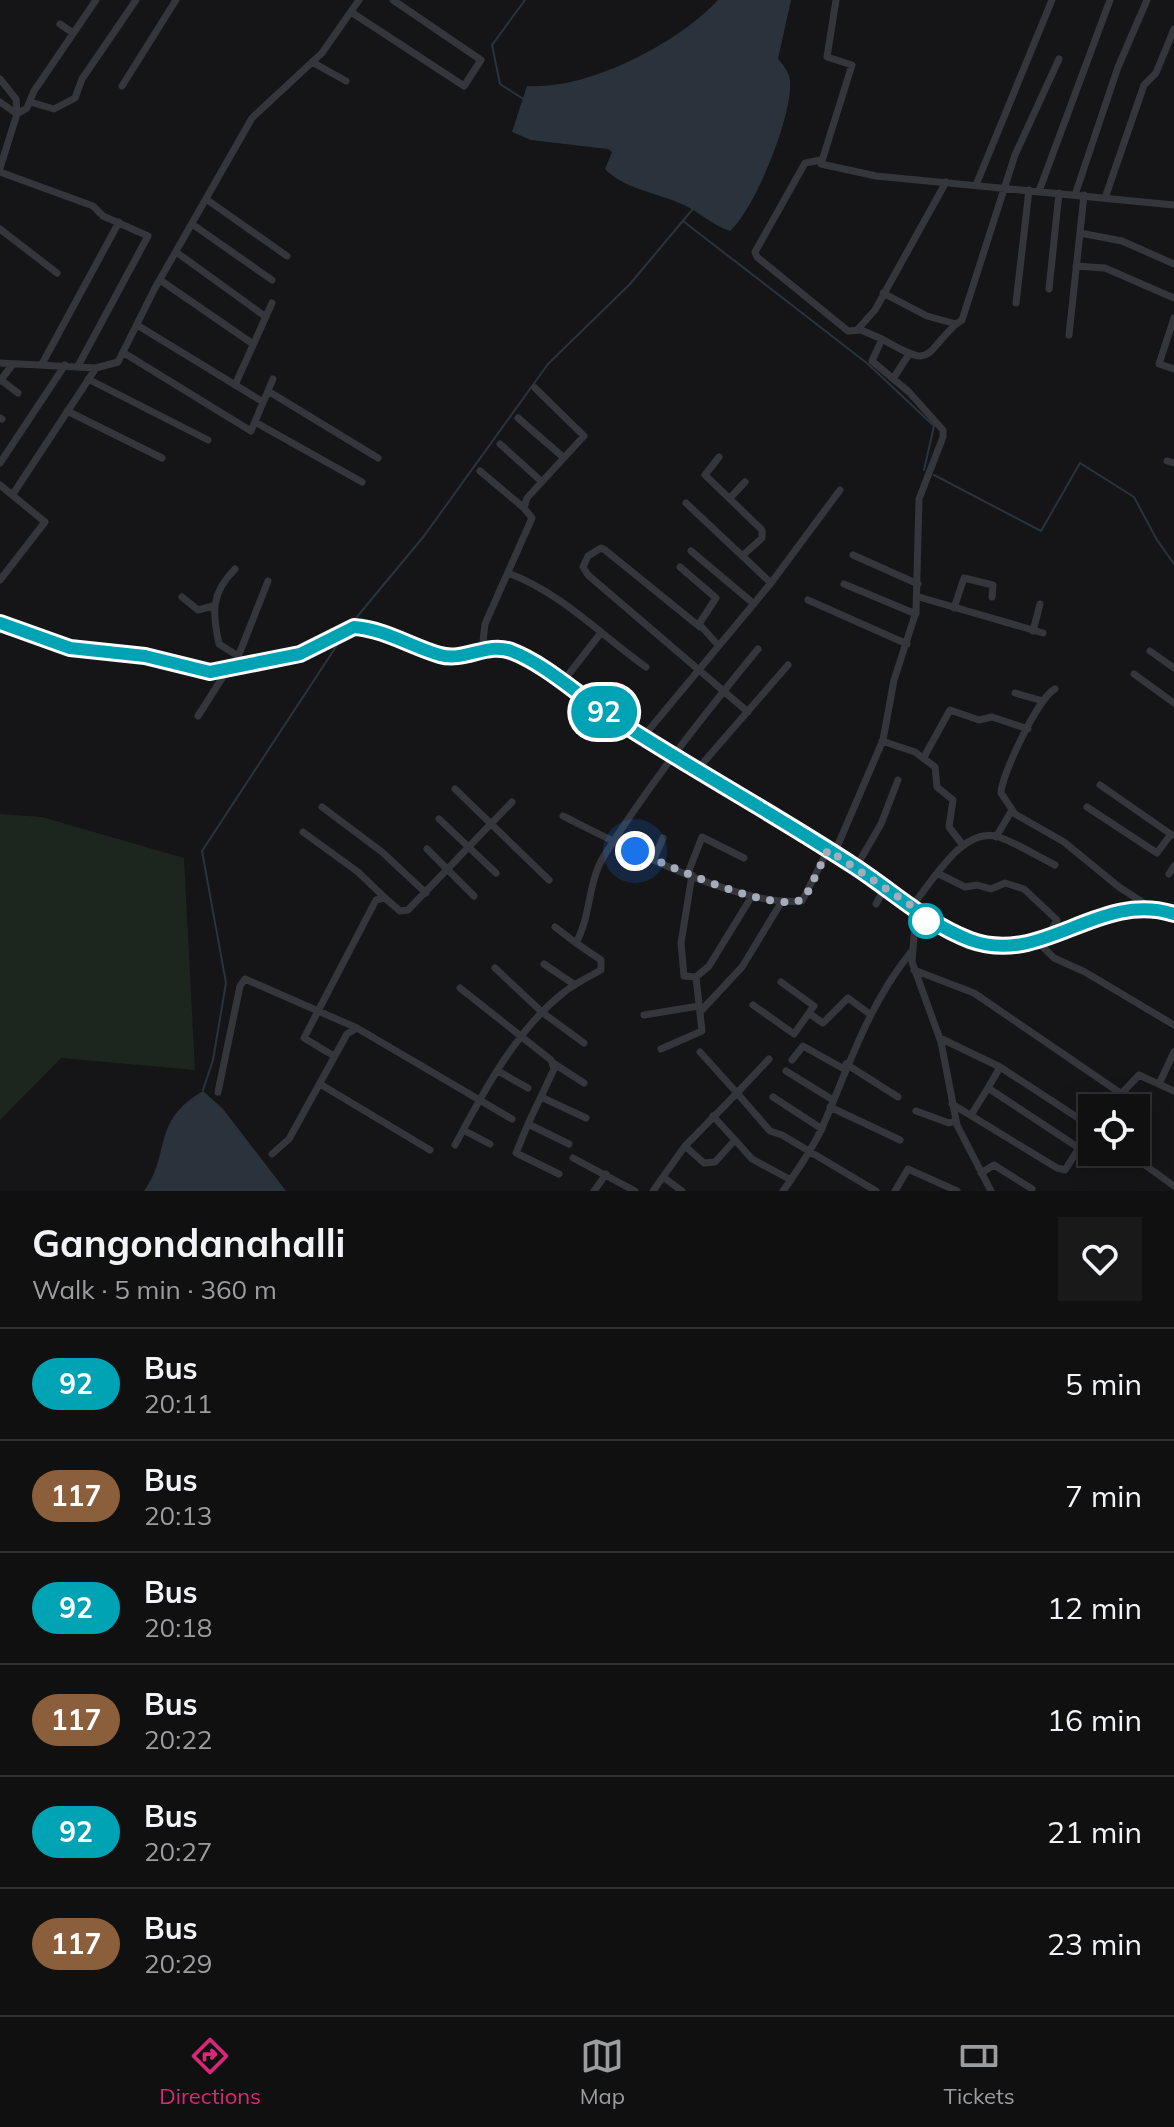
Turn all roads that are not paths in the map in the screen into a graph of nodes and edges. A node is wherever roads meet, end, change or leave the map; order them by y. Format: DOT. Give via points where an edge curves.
graph roads {
  1 [pos="136,0"];
  2 [pos="176,0"];
  3 [pos="359,0"];
  4 [pos="393,0"];
  5 [pos="836,0"];
  6 [pos="1052,0"];
  7 [pos="1110,0"];
  8 [pos="1147,0"];
  9 [pos="91,1"];
  10 [pos="351,12"];
  11 [pos="60,24"];
  12 [pos="1174,29"];
  13 [pos="73,33"];
  14 [pos="1059,59"];
  15 [pos="312,62"];
  16 [pos="0,79"];
  17 [pos="346,81"];
  18 [pos="122,86"];
  19 [pos="0,102"];
  20 [pos="30,102"];
  21 [pos="17,114"];
  22 [pos="821,160"];
  23 [pos="0,170"];
  24 [pos="946,182"];
  25 [pos="976,185"];
  26 [pos="1005,188"];
  27 [pos="1029,190"];
  28 [pos="1039,191"];
  29 [pos="1059,193"];
  30 [pos="1080,195"];
  31 [pos="1105,198"];
  32 [pos="206,199"];
  33 [pos="1174,205"];
  34 [pos="119,222"];
  35 [pos="192,224"];
  36 [pos="0,229"];
  37 [pos="1080,233"];
  38 [pos="176,252"];
  39 [pos="287,256"];
  40 [pos="1174,264"];
  41 [pos="1076,266"];
  42 [pos="57,273"];
  43 [pos="160,280"];
  44 [pos="272,280"];
  45 [pos="1049,289"];
  46 [pos="883,293"];
  47 [pos="1174,298"];
  48 [pos="272,303"];
  49 [pos="1016,303"];
  50 [pos="266,317"];
  51 [pos="1174,318"];
  52 [pos="956,324"];
  53 [pos="137,325"];
  54 [pos="855,332"];
  55 [pos="1069,335"];
  56 [pos="882,339"];
  57 [pos="253,344"];
  58 [pos="124,353"];
  59 [pos="909,354"];
  60 [pos="0,363"];
  61 [pos="13,364"];
  62 [pos="42,364"];
  63 [pos="65,365"];
  64 [pos="78,366"];
  65 [pos="96,368"];
  66 [pos="1174,369"];
  67 [pos="88,379"];
  68 [pos="273,379"];
  69 [pos="893,379"];
  70 [pos="1,381"];
  71 [pos="235,385"];
  72 [pos="535,388"];
  73 [pos="268,391"];
  74 [pos="18,393"];
  75 [pos="263,402"];
  76 [pos="67,411"];
  77 [pos="518,418"];
  78 [pos="255,422"];
  79 [pos="208,440"];
  80 [pos="500,444"];
  81 [pos="563,457"];
  82 [pos="719,457"];
  83 [pos="162,458"];
  84 [pos="378,458"];
  85 [pos="0,463"];
  86 [pos="480,471"];
  87 [pos="541,481"];
  88 [pos="362,482"];
  89 [pos="745,482"];
  90 [pos="0,485"];
  91 [pos="840,490"];
  92 [pos="13,494"];
  93 [pos="730,498"];
  94 [pos="686,503"];
  95 [pos="524,508"];
  96 [pos="691,551"];
  97 [pos="853,555"];
  98 [pos="742,556"];
  99 [pos="680,567"];
  100 [pos="235,569"];
  101 [pos="508,573"];
  102 [pos="0,580"];
  103 [pos="268,581"];
  104 [pos="771,583"];
  105 [pos="844,584"];
  106 [pos="918,584"];
  107 [pos="182,597"];
  108 [pos="919,597"];
  109 [pos="992,597"];
  110 [pos="808,600"];
  111 [pos="754,604"];
  112 [pos="1040,604"];
  113 [pos="213,606"];
  114 [pos="954,608"];
  115 [pos="916,614"];
  116 [pos="0,623"];
  117 [pos="700,627"];
  118 [pos="1033,631"];
  119 [pos="1043,633"];
  120 [pos="600,634"];
  121 [pos="907,644"];
  122 [pos="718,645"];
  123 [pos="758,649"];
  124 [pos="482,651"];
  125 [pos="1150,651"];
  126 [pos="238,656"];
  127 [pos="788,665"];
  128 [pos="646,667"];
  129 [pos="1174,668"];
  130 [pos="697,669"];
  131 [pos="230,671"];
  132 [pos="1134,674"];
  133 [pos="561,684"];
  134 [pos="1055,689"];
  135 [pos="724,692"];
  136 [pos="1015,693"];
  137 [pos="1043,701"];
  138 [pos="1174,703"];
  139 [pos="748,712"];
  140 [pos="198,716"];
  141 [pos="1028,729"];
  142 [pos="643,737"];
  143 [pos="882,741"];
  144 [pos="671,755"];
  145 [pos="924,757"];
  146 [pos="696,771"];
  147 [pos="898,780"];
  148 [pos="1100,785"];
  149 [pos="455,789"];
  150 [pos="512,802"];
  151 [pos="322,807"];
  152 [pos="1087,807"];
  153 [pos="1012,810"];
  154 [pos="563,816"];
  155 [pos="439,819"];
  156 [pos="492,824"];
  157 [pos="303,832"];
  158 [pos="1173,835"];
  159 [pos="996,837"];
  160 [pos="663,838"];
  161 [pos="615,843"];
  162 [pos="962,844"];
  163 [pos="469,847"];
  164 [pos="427,849"];
  165 [pos="831,852"];
  166 [pos="744,858"];
  167 [pos="654,859"];
  168 [pos="1055,865"];
  169 [pos="856,867"];
  170 [pos="448,870"];
  171 [pos="496,873"];
  172 [pos="690,874"];
  173 [pos="939,874"];
  174 [pos="549,880"];
  175 [pos="884,889"];
  176 [pos="426,893"];
  177 [pos="474,896"];
  178 [pos="752,896"];
  179 [pos="385,898"];
  180 [pos="782,901"];
  181 [pos="876,904"];
  182 [pos="914,908"];
  183 [pos="1155,910"];
  184 [pos="1174,914"];
  185 [pos="555,927"];
  186 [pos="1042,940"];
  187 [pos="576,943"];
  188 [pos="911,952"];
  189 [pos="544,964"];
  190 [pos="495,968"];
  191 [pos="914,970"];
  192 [pos="696,977"];
  193 [pos="781,982"];
  194 [pos="575,985"];
  195 [pos="460,988"];
  196 [pos="753,1005"];
  197 [pos="319,1009"];
  198 [pos="699,1009"];
  199 [pos="543,1013"];
  200 [pos="810,1014"];
  201 [pos="644,1015"];
  202 [pos="871,1015"];
  203 [pos="1174,1025"];
  204 [pos="357,1028"];
  205 [pos="940,1038"];
  206 [pos="521,1039"];
  207 [pos="584,1043"];
  208 [pos="661,1049"];
  209 [pos="700,1052"];
  210 [pos="1174,1052"];
  211 [pos="334,1056"];
  212 [pos="769,1059"];
  213 [pos="792,1060"];
  214 [pos="553,1063"];
  215 [pos="845,1067"];
  216 [pos="1000,1067"];
  217 [pos="498,1071"];
  218 [pos="786,1071"];
  219 [pos="584,1083"];
  220 [pos="320,1084"];
  221 [pos="1159,1084"];
  222 [pos="528,1088"];
  223 [pos="988,1088"];
  224 [pos="1174,1091"];
  225 [pos="218,1092"];
  226 [pos="737,1093"];
  227 [pos="1121,1094"];
  228 [pos="541,1097"];
  229 [pos="773,1097"];
  230 [pos="898,1097"];
  231 [pos="479,1100"];
  232 [pos="831,1104"];
  233 [pos="952,1104"];
  234 [pos="916,1111"];
  235 [pos="971,1115"];
  236 [pos="713,1116"];
  237 [pos="586,1118"];
  238 [pos="1078,1118"];
  239 [pos="512,1119"];
  240 [pos="956,1121"];
  241 [pos="528,1124"];
  242 [pos="822,1129"];
  243 [pos="463,1130"];
  244 [pos="735,1140"];
  245 [pos="900,1140"];
  246 [pos="490,1144"];
  247 [pos="569,1144"];
  248 [pos="455,1145"];
  249 [pos="685,1146"];
  250 [pos="430,1150"];
  251 [pos="809,1152"];
  252 [pos="272,1154"];
  253 [pos="573,1158"];
  254 [pos="1146,1166"];
  255 [pos="981,1173"];
  256 [pos="559,1174"];
  257 [pos="606,1174"];
  258 [pos="663,1177"];
  259 [pos="791,1180"];
  260 [pos="1174,1186"];
  261 [pos="865,1188"];
  262 [pos="1032,1189"];
  263 [pos="594,1191"];
  264 [pos="635,1191"];
  265 [pos="653,1191"];
  266 [pos="682,1191"];
  267 [pos="783,1191"];
  268 [pos="876,1191"];
  269 [pos="895,1191"];
  270 [pos="957,1191"];
  271 [pos="991,1191"];
  1 -- 20 [label="street" via="82,79 75,98 54,109"];
  2 -- 18 [label="street"];
  3 -- 10 [label="street"];
  4 -- 10 [label="street" via="481,60 464,86"];
  5 -- 22 [label="street" via="827,57 852,65"];
  6 -- 25 [label="street"];
  7 -- 28 [label="street"];
  8 -- 30 [label="street" via="1118,67"];
  9 -- 13 [label="street"];
  10 -- 15 [label="street"];
  11 -- 13 [label="street"];
  12 -- 31 [label="street" via="1156,73 1144,85"];
  13 -- 20 [label="street"];
  14 -- 26 [label="street"];
  15 -- 17 [label="street"];
  15 -- 32 [label="street" via="252,118"];
  16 -- 21 [label="street" via="16,99"];
  19 -- 21 [label="street"];
  20 -- 21 [label="street"];
  21 -- 23 [label="street"];
  22 -- 24 [label="street" via="876,176"];
  22 -- 54 [label="street" via="805,163 755,252 793,288"];
  23 -- 34 [label="street" via="93,206"];
  24 -- 25 [label="street"];
  24 -- 46 [label="street"];
  25 -- 26 [label="street"];
  26 -- 27 [label="street"];
  26 -- 52 [label="street" via="970,301"];
  27 -- 28 [label="street"];
  27 -- 49 [label="street"];
  28 -- 29 [label="street"];
  29 -- 30 [label="street"];
  29 -- 45 [label="street"];
  30 -- 31 [label="street"];
  30 -- 37 [label="street"];
  31 -- 33 [label="street"];
  32 -- 35 [label="street"];
  32 -- 39 [label="street"];
  34 -- 62 [label="street"];
  34 -- 64 [label="street" via="148,236"];
  35 -- 38 [label="street"];
  35 -- 44 [label="street"];
  36 -- 42 [label="street"];
  37 -- 40 [label="street" via="1122,241"];
  37 -- 41 [label="street"];
  38 -- 43 [label="street"];
  38 -- 50 [label="street"];
  41 -- 47 [label="street" via="1105,268"];
  41 -- 55 [label="street"];
  43 -- 53 [label="street"];
  43 -- 57 [label="street"];
  46 -- 52 [label="street"];
  46 -- 54 [label="street"];
  48 -- 50 [label="street"];
  50 -- 57 [label="street"];
  51 -- 66 [label="street" via="1159,364"];
  52 -- 59 [label="street" via="935,351"];
  53 -- 58 [label="street"];
  53 -- 71 [label="street"];
  54 -- 56 [label="street"];
  56 -- 59 [label="street"];
  56 -- 69 [label="street" via="872,361"];
  57 -- 71 [label="street"];
  58 -- 65 [label="street" via="113,366"];
  58 -- 78 [label="street" via="251,431"];
  59 -- 69 [label="street"];
  60 -- 61 [label="street"];
  61 -- 62 [label="street"];
  61 -- 70 [label="street"];
  62 -- 63 [label="street"];
  63 -- 64 [label="street"];
  63 -- 85 [label="street"];
  64 -- 65 [label="street"];
  65 -- 67 [label="street"];
  67 -- 76 [label="street"];
  67 -- 79 [label="street"];
  68 -- 73 [label="street"];
  69 -- 106 [label="street" via="943,430 919,499"];
  70 -- 74 [label="street"];
  71 -- 75 [label="street"];
  72 -- 81 [label="street" via="584,436"];
  73 -- 75 [label="street"];
  73 -- 84 [label="street"];
  75 -- 78 [label="street"];
  76 -- 83 [label="street"];
  76 -- 92 [label="street"];
  77 -- 81 [label="street"];
  78 -- 88 [label="street"];
  80 -- 87 [label="street"];
  81 -- 87 [label="street"];
  82 -- 93 [label="street" via="704,473"];
  86 -- 95 [label="street"];
  87 -- 95 [label="street"];
  89 -- 93 [label="street"];
  90 -- 92 [label="street"];
  91 -- 104 [label="street"];
  92 -- 102 [label="street" via="45,522"];
  93 -- 98 [label="street" via="762,530 762,538"];
  94 -- 98 [label="street"];
  95 -- 101 [label="street" via="532,518"];
  96 -- 111 [label="street"];
  97 -- 106 [label="street"];
  98 -- 104 [label="street"];
  99 -- 117 [label="street" via="716,598"];
  100 -- 113 [label="street" via="222,582"];
  101 -- 120 [label="street" via="560,600"];
  101 -- 124 [label="street" via="485,624"];
  103 -- 126 [label="street"];
  104 -- 111 [label="street"];
  105 -- 115 [label="street"];
  106 -- 108 [label="street"];
  107 -- 113 [label="street" via="198,610"];
  108 -- 114 [label="street"];
  108 -- 115 [label="street"];
  109 -- 114 [label="street" via="993,585 964,578"];
  110 -- 121 [label="street"];
  111 -- 122 [label="street"];
  112 -- 118 [label="street"];
  113 -- 126 [label="street" via="219,644"];
  114 -- 118 [label="street"];
  115 -- 121 [label="street"];
  116 -- 131 [label="main road" via="70,648 145,656 201,671"];
  117 -- 122 [label="street"];
  117 -- 130 [label="street" via="605,550 588,556 583,567 588,575"];
  118 -- 119 [label="street"];
  120 -- 128 [label="street"];
  120 -- 133 [label="street"];
  121 -- 143 [label="street"];
  122 -- 130 [label="street"];
  123 -- 135 [label="street"];
  124 -- 131 [label="main road" via="442,656 354,627 300,654"];
  124 -- 133 [label="main road" via="510,651"];
  125 -- 129 [label="street"];
  126 -- 131 [label="street"];
  127 -- 139 [label="street"];
  130 -- 135 [label="street"];
  130 -- 142 [label="street"];
  131 -- 140 [label="street"];
  132 -- 138 [label="street"];
  133 -- 142 [label="main road"];
  134 -- 137 [label="street"];
  135 -- 139 [label="street"];
  135 -- 144 [label="street"];
  136 -- 137 [label="street"];
  137 -- 141 [label="street"];
  139 -- 146 [label="street"];
  141 -- 145 [label="street" via="950,710"];
  141 -- 153 [label="street" via="1000,790"];
  142 -- 144 [label="main road"];
  143 -- 145 [label="street"];
  143 -- 165 [label="street"];
  144 -- 146 [label="main road"];
  144 -- 161 [label="street"];
  145 -- 162 [label="street" via="935,767 937,787 953,800 949,827"];
  146 -- 165 [label="main road"];
  147 -- 169 [label="street"];
  148 -- 158 [label="street"];
  149 -- 156 [label="street"];
  150 -- 156 [label="street"];
  151 -- 176 [label="street"];
  152 -- 158 [label="street" via="1157,853"];
  153 -- 159 [label="street"];
  153 -- 183 [label="street"];
  154 -- 161 [label="street"];
  155 -- 163 [label="street"];
  156 -- 163 [label="street"];
  156 -- 174 [label="street"];
  157 -- 179 [label="street"];
  159 -- 162 [label="street" via="981,835"];
  159 -- 168 [label="street"];
  160 -- 167 [label="street"];
  161 -- 167 [label="street"];
  161 -- 187 [label="street" via="599,866 586,925"];
  162 -- 173 [label="street"];
  163 -- 170 [label="street"];
  163 -- 171 [label="street"];
  164 -- 170 [label="street"];
  165 -- 169 [label="main road"];
  165 -- 180 [label="street" via="805,898"];
  166 -- 172 [label="street" via="702,837"];
  167 -- 172 [label="street"];
  169 -- 175 [label="main road"];
  170 -- 176 [label="street"];
  170 -- 177 [label="street"];
  172 -- 178 [label="street"];
  172 -- 192 [label="street" via="681,973"];
  173 -- 182 [label="street"];
  173 -- 186 [label="street" via="965,887 991,889 1001,883 1024,889 1057,920"];
  175 -- 181 [label="street"];
  175 -- 182 [label="main road"];
  176 -- 179 [label="street" via="403,912"];
  178 -- 180 [label="street"];
  178 -- 192 [label="street" via="709,966"];
  179 -- 197 [label="street" via="376,900 370,910"];
  180 -- 198 [label="street" via="742,967"];
  182 -- 186 [label="main road" via="926,921 985,945"];
  182 -- 188 [label="street"];
  183 -- 184 [label="main road"];
  183 -- 186 [label="main road" via="1097,915"];
  185 -- 187 [label="street"];
  186 -- 203 [label="street" via="1054,958"];
  187 -- 194 [label="street" via="603,965"];
  188 -- 191 [label="street"];
  188 -- 202 [label="street"];
  189 -- 194 [label="street"];
  190 -- 199 [label="street"];
  191 -- 205 [label="street"];
  191 -- 227 [label="street" via="974,993"];
  192 -- 198 [label="street"];
  193 -- 200 [label="street" via="814,1005"];
  194 -- 199 [label="street"];
  195 -- 206 [label="street"];
  196 -- 200 [label="street" via="791,1034"];
  197 -- 204 [label="street"];
  197 -- 211 [label="street" via="304,1038"];
  197 -- 225 [label="street" via="245,979"];
  198 -- 201 [label="street"];
  198 -- 208 [label="street" via="699,1035"];
  199 -- 206 [label="street"];
  199 -- 207 [label="street"];
  200 -- 202 [label="street" via="823,1023 848,998"];
  202 -- 215 [label="street"];
  204 -- 211 [label="street"];
  204 -- 231 [label="street"];
  205 -- 216 [label="street"];
  205 -- 233 [label="street"];
  206 -- 214 [label="street"];
  206 -- 217 [label="street"];
  209 -- 226 [label="street"];
  210 -- 221 [label="street"];
  211 -- 220 [label="street"];
  212 -- 226 [label="street"];
  213 -- 215 [label="street" via="803,1046"];
  214 -- 219 [label="street"];
  214 -- 228 [label="street"];
  215 -- 230 [label="street"];
  215 -- 232 [label="street"];
  216 -- 223 [label="street"];
  216 -- 238 [label="street"];
  217 -- 222 [label="street"];
  217 -- 231 [label="street"];
  218 -- 232 [label="street"];
  220 -- 250 [label="street"];
  220 -- 252 [label="street" via="289,1139"];
  221 -- 224 [label="street"];
  221 -- 227 [label="street" via="1139,1075"];
  223 -- 235 [label="street"];
  223 -- 235 [label="street" via="1078,1145 1068,1168 1057,1168"];
  226 -- 236 [label="street"];
  226 -- 251 [label="street" via="770,1131"];
  228 -- 237 [label="street"];
  228 -- 241 [label="street"];
  229 -- 242 [label="street"];
  231 -- 239 [label="street"];
  231 -- 243 [label="street"];
  232 -- 242 [label="street"];
  232 -- 245 [label="street"];
  233 -- 235 [label="street"];
  233 -- 240 [label="street"];
  234 -- 240 [label="street"];
  236 -- 244 [label="street"];
  236 -- 249 [label="street"];
  240 -- 255 [label="street"];
  241 -- 247 [label="street"];
  241 -- 256 [label="street" via="516,1153"];
  242 -- 251 [label="street"];
  243 -- 246 [label="street"];
  243 -- 248 [label="street"];
  244 -- 249 [label="street" via="710,1165"];
  244 -- 259 [label="street" via="752,1159"];
  249 -- 258 [label="street"];
  251 -- 259 [label="street"];
  251 -- 261 [label="street"];
  253 -- 257 [label="street"];
  254 -- 260 [label="street"];
  255 -- 262 [label="street" via="994,1165"];
  255 -- 271 [label="street"];
  257 -- 263 [label="street"];
  257 -- 264 [label="street"];
  258 -- 265 [label="street"];
  258 -- 266 [label="street"];
  259 -- 267 [label="street"];
  261 -- 268 [label="street"];
  269 -- 270 [label="street" via="908,1169"];
}
